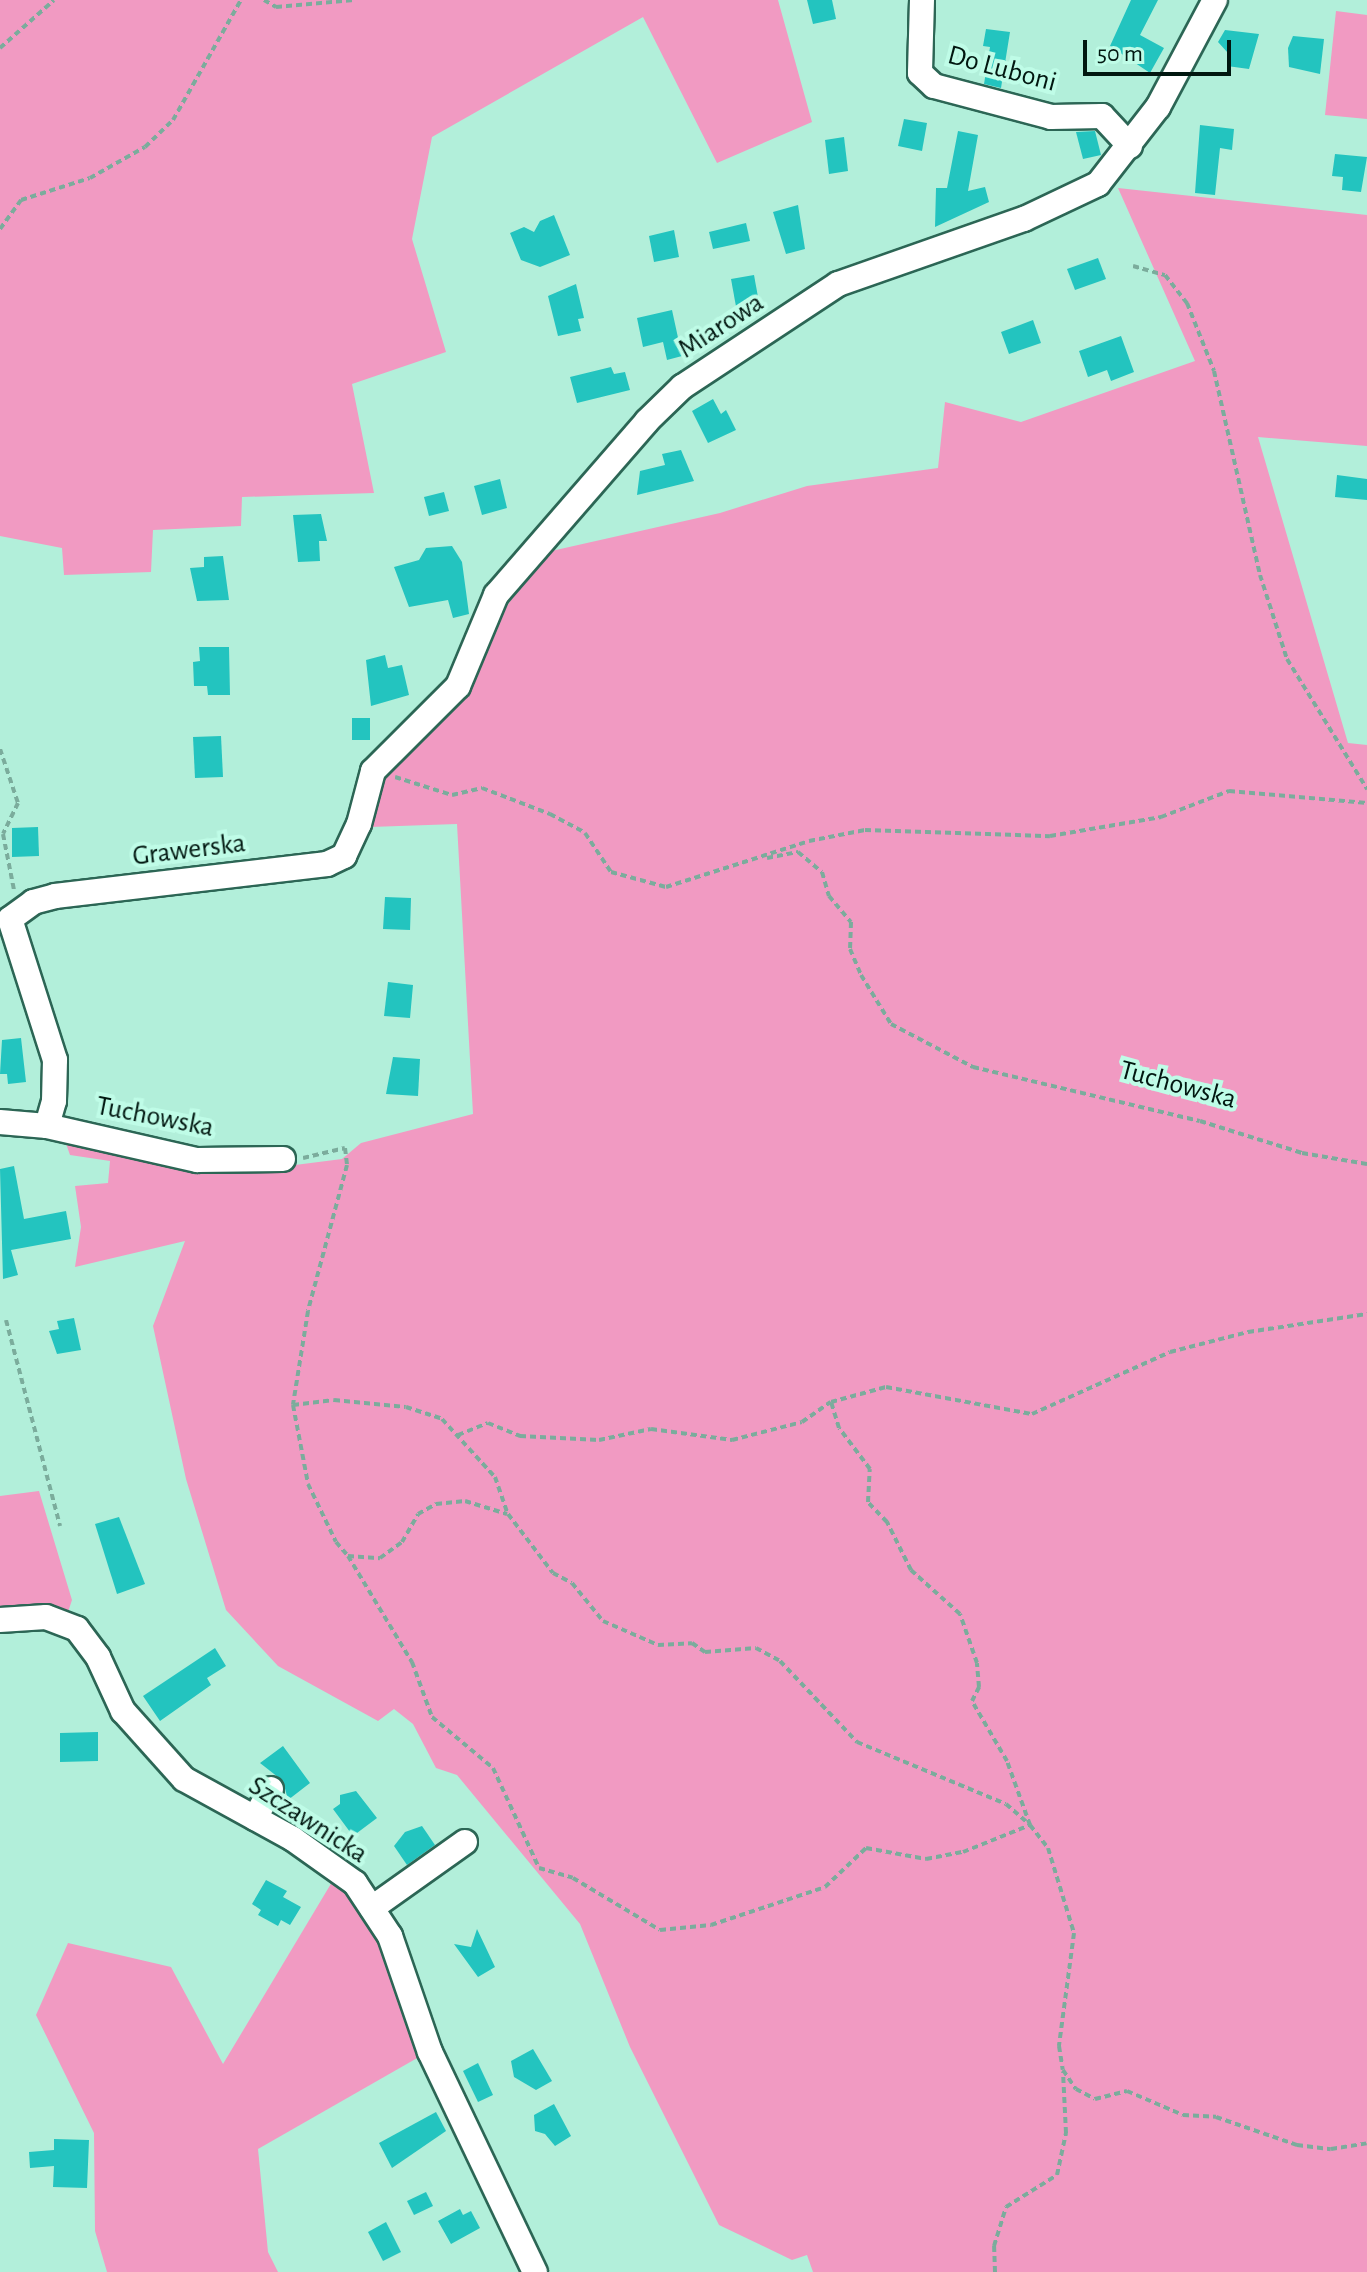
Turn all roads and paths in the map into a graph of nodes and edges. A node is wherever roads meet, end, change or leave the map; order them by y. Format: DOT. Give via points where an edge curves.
graph roads {
  1 [pos="54,0"];
  2 [pos="241,0"];
  3 [pos="264,0"];
  4 [pos="354,0"];
  5 [pos="922,0"];
  6 [pos="1215,0"];
  7 [pos="0,48"];
  8 [pos="1130,146"];
  9 [pos="0,229"];
  10 [pos="1133,266"];
  11 [pos="0,749"];
  12 [pos="373,771"];
  13 [pos="1367,789"];
  14 [pos="1367,803"];
  15 [pos="748,861"];
  16 [pos="16,895"];
  17 [pos="5,917"];
  18 [pos="0,1122"];
  19 [pos="47,1126"];
  20 [pos="283,1159"];
  21 [pos="1367,1164"];
  22 [pos="1367,1314"];
  23 [pos="6,1320"];
  24 [pos="831,1402"];
  25 [pos="293,1405"];
  26 [pos="458,1435"];
  27 [pos="508,1514"];
  28 [pos="60,1526"];
  29 [pos="348,1556"];
  30 [pos="0,1620"];
  31 [pos="271,1789"];
  32 [pos="255,1818"];
  33 [pos="1030,1825"];
  34 [pos="465,1842"];
  35 [pos="372,1908"];
  36 [pos="1063,2070"];
  37 [pos="1367,2143"];
  38 [pos="535,2272"];
  39 [pos="995,2272"];
  1 -- 7 [label="path"];
  2 -- 9 [label="path" via="173,120 145,147 90,178 21,200"];
  3 -- 4 [label="path" via="276,7"];
  5 -- 8 [label="street, Do Luboni" via="920,73 934,86 1051,117 1102,116"];
  6 -- 8 [label="street, Miarowa" via="1158,107"];
  8 -- 12 [label="street, Miarowa" via="1098,184 1024,219 838,284 682,387 496,595 458,686"];
  10 -- 13 [label="path" via="1165,275 1187,303 1214,371 1260,575 1287,659"];
  11 -- 16 [label="path" via="18,803 3,834"];
  12 -- 15 [label="path" via="452,795 482,788 550,814 585,833 611,872 666,887"];
  12 -- 17 [label="street, Grawerska" via="344,856 327,864 55,896"];
  14 -- 15 [label="path" via="1229,791 1161,817 1050,836 865,830"];
  15 -- 21 [label="path, Tuchowska" via="798,852 822,872 829,896 851,922 850,949 861,975 891,1024 973,1067 1200,1121 1302,1153"];
  17 -- 19 [label="street, Grawerska" via="55,1060"];
  18 -- 19 [label="street, Tuchowska"];
  19 -- 20 [label="street, Tuchowska" via="197,1160"];
  20 -- 25 [label="path" via="345,1148 347,1165 308,1311"];
  22 -- 24 [label="path" via="1248,1332 1170,1352 1032,1414 886,1387"];
  23 -- 28 [label="path"];
  24 -- 26 [label="path" via="802,1422 732,1440 651,1429 599,1440 520,1436 488,1423"];
  24 -- 33 [label="path" via="839,1428 870,1469 868,1502 887,1522 911,1570 960,1614 977,1663 979,1687 972,1701 1007,1761"];
  25 -- 26 [label="path" via="334,1400 406,1407 442,1419"];
  25 -- 29 [label="path" via="308,1484 326,1525"];
  26 -- 27 [label="path" via="495,1477"];
  27 -- 29 [label="path" via="465,1501 436,1504 418,1514 402,1542 380,1558"];
  27 -- 33 [label="path" via="553,1573 572,1583 603,1621 658,1645 692,1643 705,1652 756,1648 780,1661 857,1742 1006,1804"];
  29 -- 33 [label="path" via="412,1662 432,1717 493,1768 539,1868 573,1878 660,1930 711,1925 825,1887 866,1848 926,1859 963,1852"];
  30 -- 32 [label="street, Szczawnicka" via="46,1617 77,1629 98,1657 123,1711 152,1746 184,1779"];
  31 -- 32 [label="street"];
  32 -- 35 [label="street, Szczawnicka" via="355,1883"];
  33 -- 36 [label="path" via="1048,1848 1074,1933 1060,2020"];
  34 -- 35 [label="street"];
  35 -- 38 [label="street, Szczawnicka" via="390,1936 430,2052"];
  36 -- 37 [label="path" via="1076,2089 1095,2099 1127,2091 1183,2115 1216,2117 1297,2145 1331,2149"];
  36 -- 39 [label="path" via="1066,2133 1057,2175 1006,2207 994,2246"];
}
